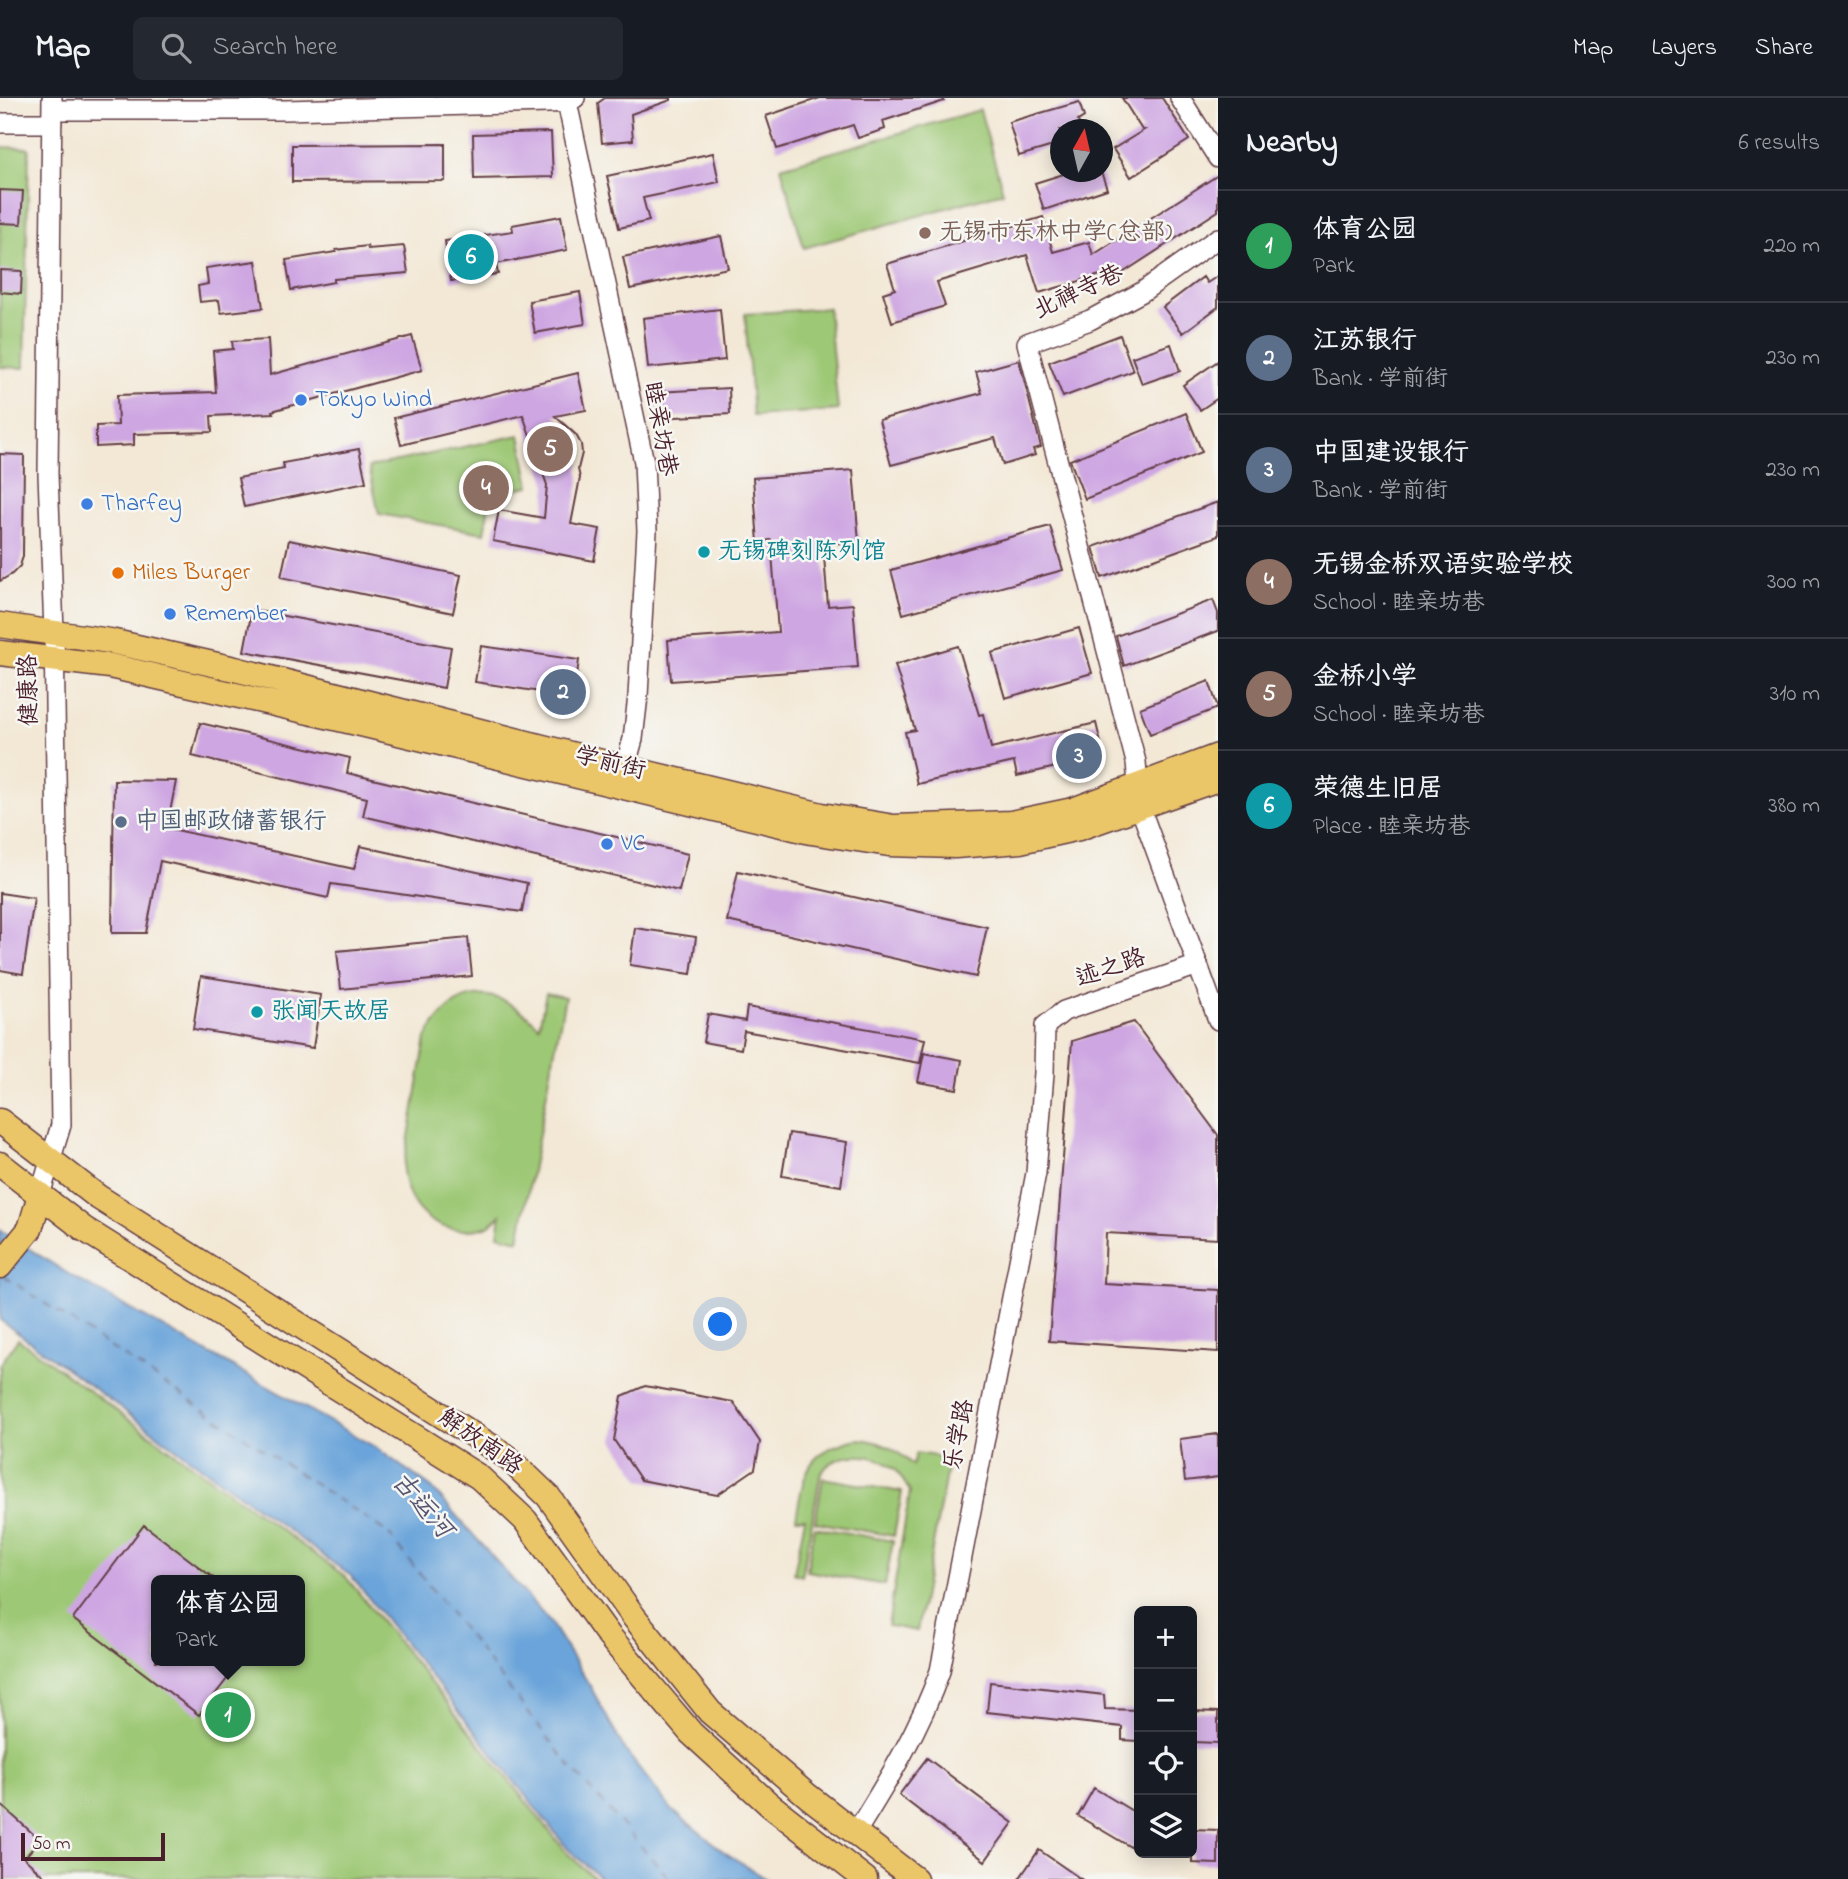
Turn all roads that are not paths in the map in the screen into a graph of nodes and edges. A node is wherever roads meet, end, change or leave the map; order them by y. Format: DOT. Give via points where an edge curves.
graph roads {
  1 [pos="1180,98"];
  2 [pos="571,100"];
  3 [pos="52,110"];
  4 [pos="0,123"];
  5 [pos="1218,158"];
  6 [pos="1218,238"];
  7 [pos="0,625"];
  8 [pos="54,632"];
  9 [pos="0,653"];
  10 [pos="54,659"];
  11 [pos="1218,756"];
  12 [pos="625,768"];
  13 [pos="1218,779"];
  14 [pos="1138,798"];
  15 [pos="1198,965"];
  16 [pos="1218,1020"];
  17 [pos="1045,1026"];
  18 [pos="0,1121"];
  19 [pos="51,1160"];
  20 [pos="0,1164"];
  21 [pos="40,1195"];
  22 [pos="0,1266"];
  23 [pos="856,1832"];
  24 [pos="865,1879"];
  25 [pos="915,1879"];
  1 -- 5 [label="street"];
  2 -- 3 [label="street" via="285,110"];
  2 -- 12 [label="street, 睦亲坊巷" via="644,462 647,531 638,696"];
  3 -- 4 [label="street"];
  3 -- 8 [label="street, 健康路" via="48,474"];
  6 -- 14 [label="street, 北禅寺巷" via="1131,298 1090,320 1027,343 1136,762"];
  7 -- 8 [label="main road, 学前街"];
  8 -- 10 [label="street, 健康路"];
  8 -- 12 [label="main road, 学前街" via="235,669"];
  9 -- 10 [label="main road, 学前街"];
  10 -- 14 [label="main road, 学前街" via="110,666 811,832 888,845 1020,841 1079,828"];
  10 -- 19 [label="street, 健康路" via="61,1125"];
  11 -- 14 [label="main road, 学前街"];
  12 -- 14 [label="main road, 学前街" via="822,815 894,827 1011,823"];
  13 -- 14 [label="main road, 学前街"];
  14 -- 15 [label="street"];
  15 -- 16 [label="street"];
  15 -- 17 [label="street, 述之路" via="1064,1011"];
  17 -- 23 [label="street, 乐学路" via="1036,1173 940,1671 892,1774"];
  18 -- 19 [label="main road, 解放南路"];
  19 -- 21 [label="street, 健康路"];
  19 -- 23 [label="main road, 解放南路" via="98,1197 506,1456 548,1496 634,1617 710,1712"];
  20 -- 21 [label="main road, 解放南路"];
  21 -- 22 [label="main road" via="30,1228"];
  21 -- 24 [label="main road, 解放南路" via="84,1229 479,1477 525,1520 609,1636 691,1733 770,1805"];
  23 -- 25 [label="main road, 解放南路"];
}
